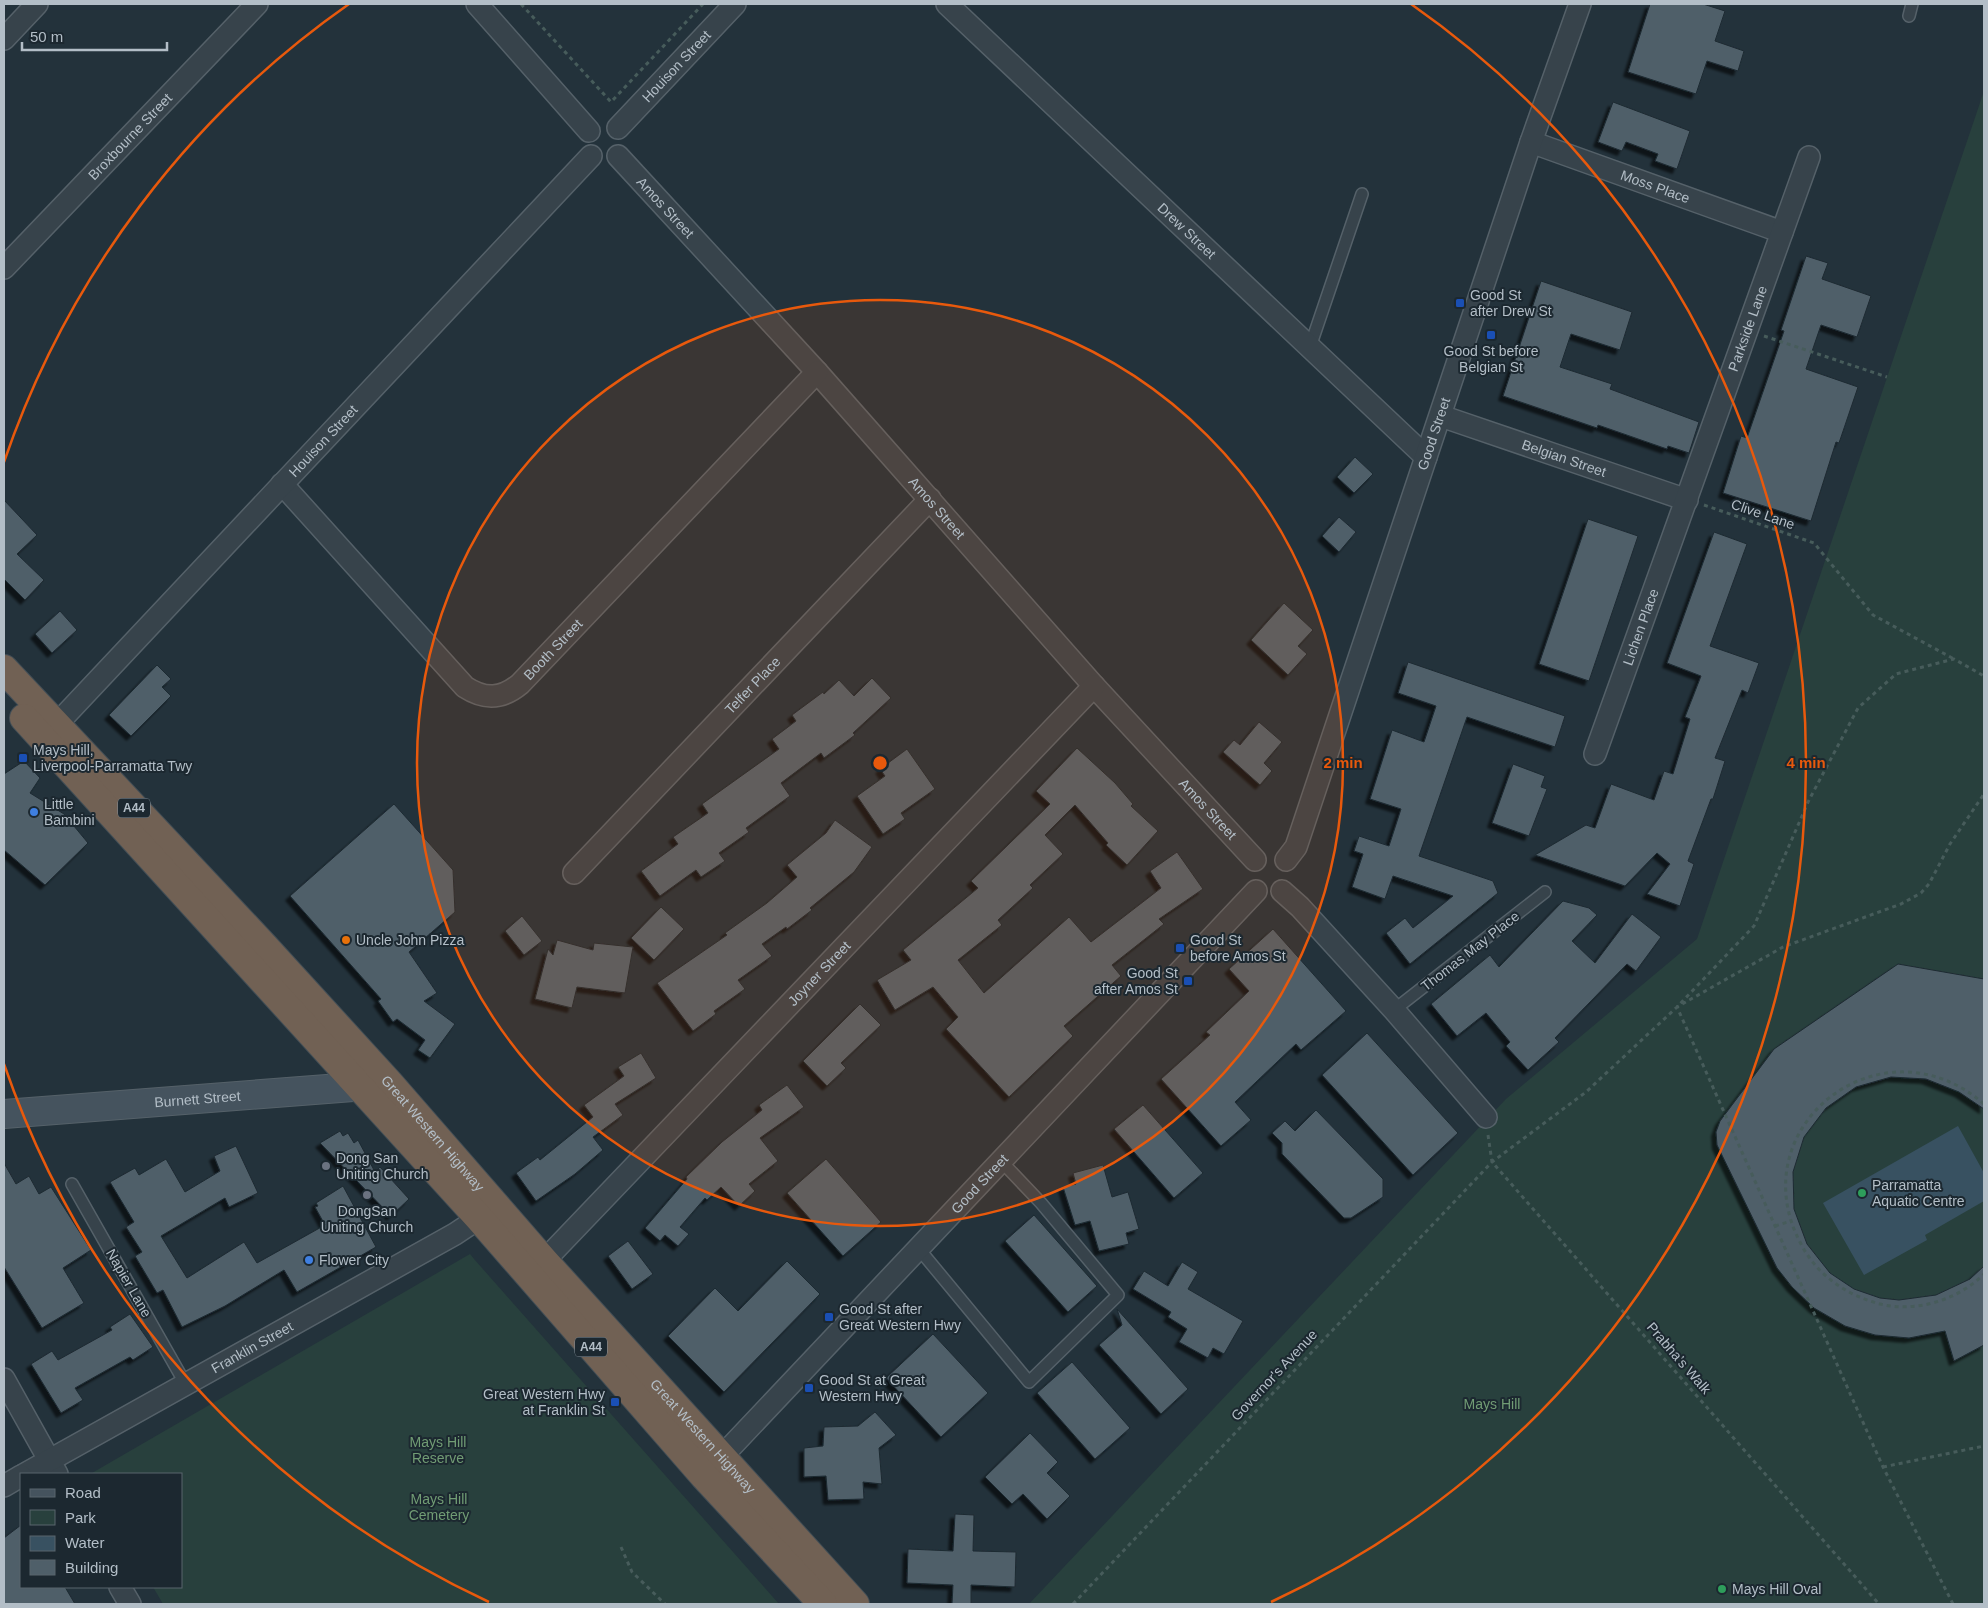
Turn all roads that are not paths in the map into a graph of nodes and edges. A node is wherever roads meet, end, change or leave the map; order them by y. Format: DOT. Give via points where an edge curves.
graph roads {
  1 [pos="37,4"];
  2 [pos="257,4"];
  3 [pos="477,4"];
  4 [pos="735,4"];
  5 [pos="947,4"];
  6 [pos="1580,4"];
  7 [pos="1912,4"];
  8 [pos="1909,16"];
  9 [pos="4,39"];
  10 [pos="618,128"];
  11 [pos="589,131"];
  12 [pos="1531,142"];
  13 [pos="591,156"];
  14 [pos="618,156"];
  15 [pos="1809,157"];
  16 [pos="1362,194"];
  17 [pos="1782,232"];
  18 [pos="4,268"];
  19 [pos="1310,347"];
  20 [pos="817,372"];
  21 [pos="1440,416"];
  22 [pos="1426,457"];
  23 [pos="282,484"];
  24 [pos="930,499"];
  25 [pos="1687,500"];
  26 [pos="4,668"];
  27 [pos="1094,686"];
  28 [pos="4,696"];
  29 [pos="56,725"];
  30 [pos="1594,754"];
  31 [pos="1255,860"];
  32 [pos="1286,860"];
  33 [pos="574,873"];
  34 [pos="1256,891"];
  35 [pos="1282,892"];
  36 [pos="1545,892"];
  37 [pos="1394,1010"];
  38 [pos="390,1084"];
  39 [pos="360,1087"];
  40 [pos="4,1114"];
  41 [pos="1486,1117"];
  42 [pos="1001,1161"];
  43 [pos="72,1184"];
  44 [pos="479,1218"];
  45 [pos="919,1249"];
  46 [pos="544,1261"];
  47 [pos="4,1379"];
  48 [pos="186,1383"];
  49 [pos="722,1456"];
  50 [pos="53,1468"];
  51 [pos="30,1473"];
  52 [pos="704,1476"];
  53 [pos="20,1477"];
  54 [pos="4,1486"];
  55 [pos="121,1588"];
  56 [pos="130,1604"];
  57 [pos="823,1604"];
  58 [pos="855,1604"];
  1 -- 9 [label="street"];
  2 -- 18 [label="street, Broxbourne Street"];
  3 -- 11 [label="street"];
  4 -- 10 [label="street, Houison Street"];
  5 -- 19 [label="street, Drew Street"];
  6 -- 12 [label="street, Good Street"];
  7 -- 8 [label="lane"];
  10 -- 11 [label="street" via="600,123"];
  10 -- 14 [label="street" via="624,145"];
  11 -- 13 [label="street" via="585,141"];
  12 -- 17 [label="street, Moss Place"];
  12 -- 21 [label="street, Good Street"];
  13 -- 14 [label="street" via="607,161"];
  13 -- 23 [label="street, Houison Street"];
  14 -- 20 [label="street, Amos Street"];
  15 -- 17 [label="street, Parkside Lane"];
  16 -- 19 [label="lane"];
  17 -- 25 [label="street, Parkside Lane"];
  19 -- 22 [label="street, Drew Street"];
  20 -- 23 [label="street, Booth Street" via="520,684 499,696 482,695 466,687"];
  20 -- 24 [label="street, Amos Street"];
  21 -- 22 [label="street, Good Street"];
  21 -- 25 [label="street, Belgian Street"];
  22 -- 32 [label="street, Good Street" via="1296,847"];
  23 -- 29 [label="street, Houison Street"];
  24 -- 27 [label="street, Amos Street"];
  24 -- 33 [label="street, Telfer Place"];
  25 -- 30 [label="street, Lichen Place"];
  26 -- 29 [label="highway, Great Western Highway / A44"];
  27 -- 31 [label="street, Amos Street"];
  27 -- 46 [label="street, Joyner Street"];
  28 -- 39 [label="highway, Great Western Highway / A44"];
  29 -- 38 [label="highway, Great Western Highway / A44"];
  31 -- 32 [label="street" via="1270,853"];
  31 -- 34 [label="street" via="1250,875"];
  32 -- 35 [label="street" via="1292,875"];
  34 -- 35 [label="street" via="1271,895"];
  34 -- 42 [label="street, Good Street"];
  35 -- 37 [label="street" via="1300,907"];
  36 -- 37 [label="lane, Thomas May Place"];
  37 -- 41 [label="street"];
  38 -- 39 [label="main road, Burnett Street"];
  38 -- 46 [label="highway, Great Western Highway / A44"];
  39 -- 40 [label="main road, Burnett Street"];
  39 -- 44 [label="highway, Great Western Highway / A44"];
  42 -- 45 [label="street, Good Street"];
  42 -- 45 [label="lane" via="1041,1202 1118,1295 1029,1382"];
  43 -- 48 [label="lane, Napier Lane"];
  44 -- 48 [label="street, Franklin Street"];
  44 -- 52 [label="highway, Great Western Highway / A44"];
  45 -- 49 [label="street, Good Street"];
  46 -- 49 [label="highway, Great Western Highway / A44"];
  47 -- 50 [label="street"];
  48 -- 50 [label="street, Franklin Street"];
  49 -- 52 [label="street, Good Street"];
  49 -- 58 [label="highway, Great Western Highway / A44"];
  50 -- 51 [label="street, Franklin Street"];
  52 -- 57 [label="highway, Great Western Highway / A44"];
  53 -- 54 [label="street"];
  55 -- 56 [label="street"];
}
